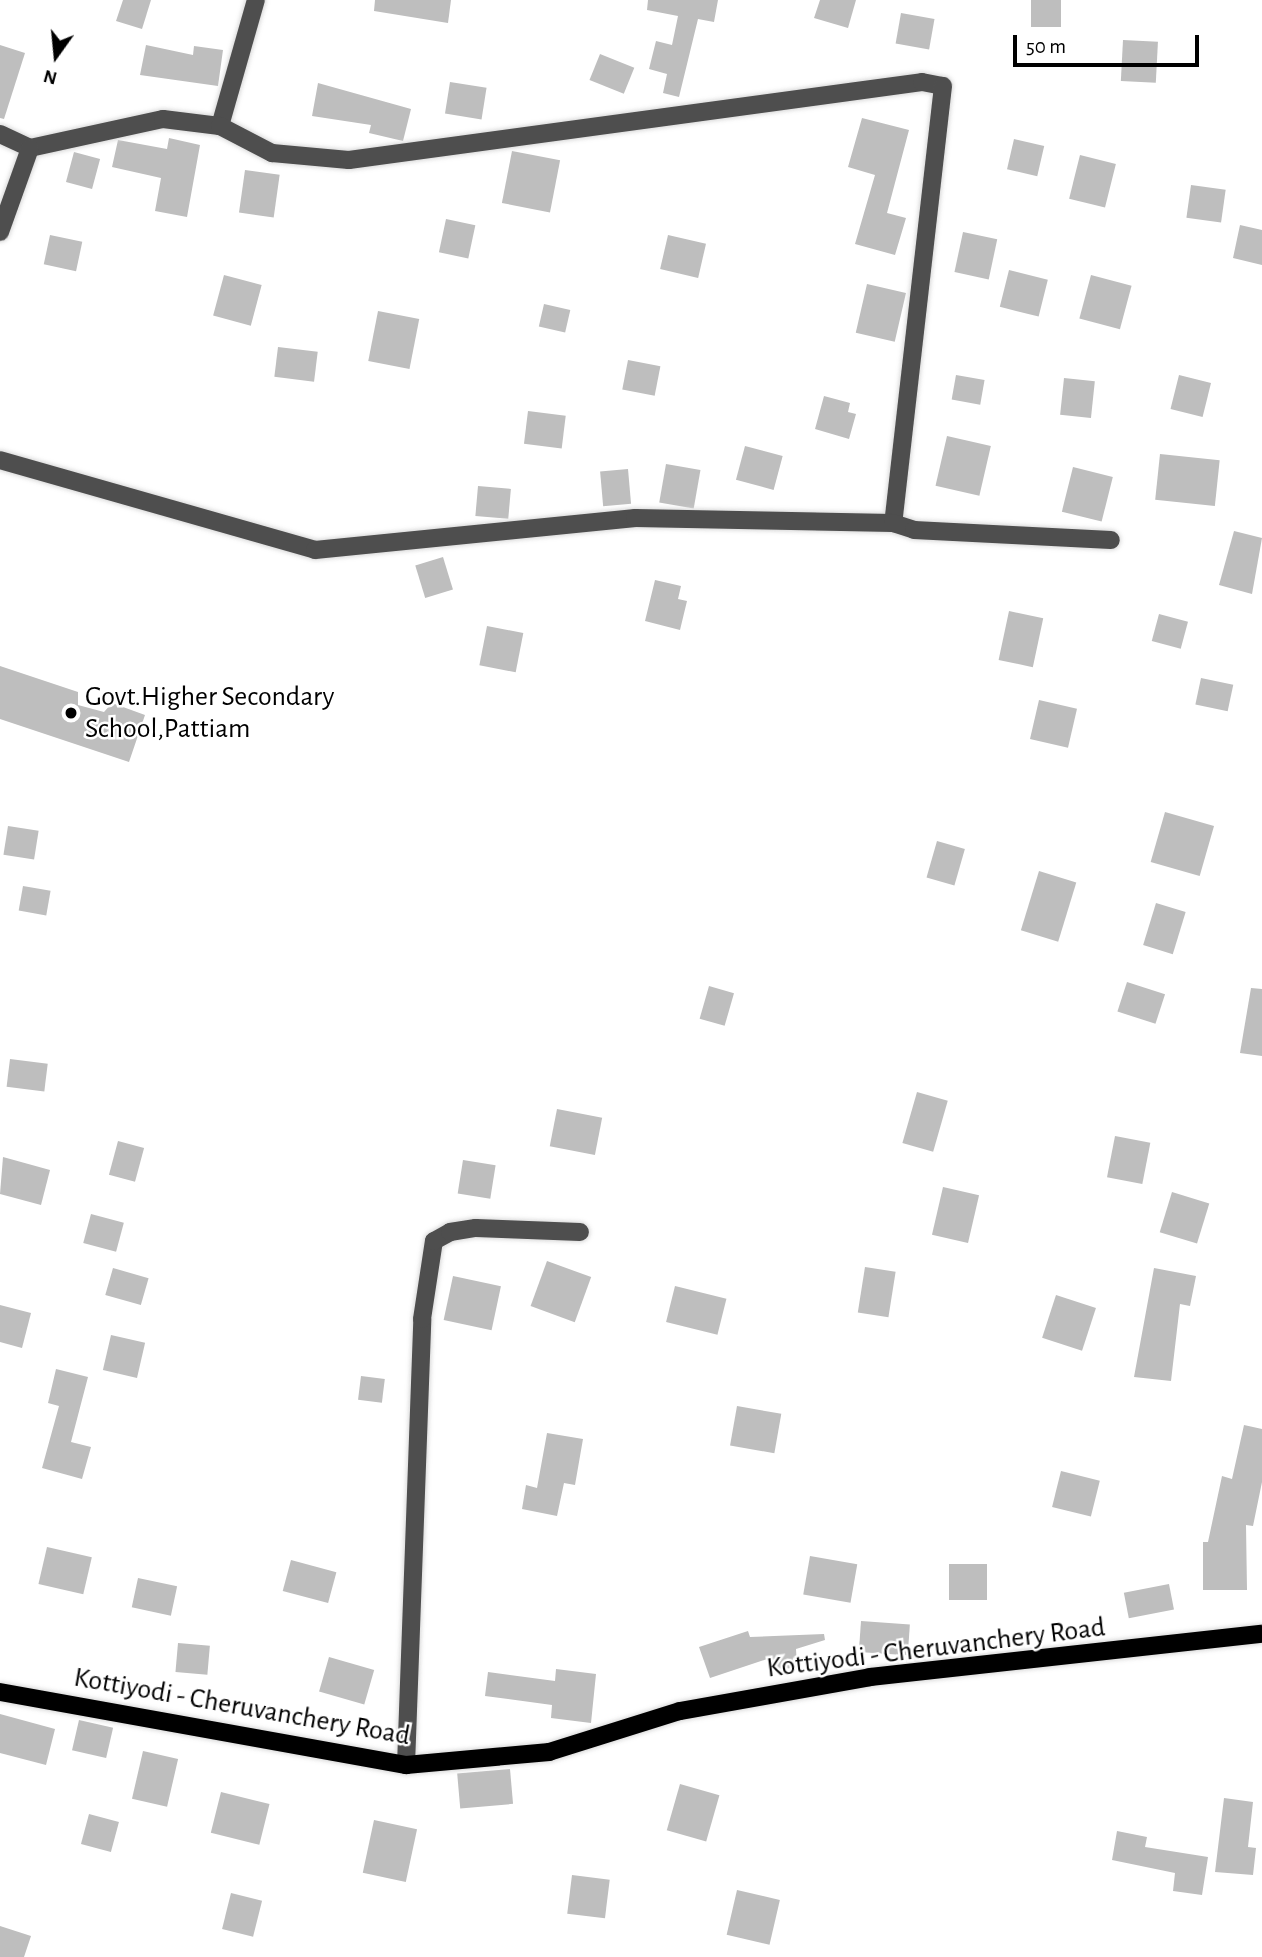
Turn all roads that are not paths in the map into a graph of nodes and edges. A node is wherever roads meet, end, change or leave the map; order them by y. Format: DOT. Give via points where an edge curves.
graph roads {
  1 [pos="256,0"];
  2 [pos="220,125"];
  3 [pos="0,134"];
  4 [pos="30,148"];
  5 [pos="0,232"];
  6 [pos="0,460"];
  7 [pos="894,523"];
  8 [pos="1111,540"];
  9 [pos="580,1232"];
  10 [pos="1262,1634"];
  11 [pos="0,1692"];
  12 [pos="406,1765"];
  1 -- 2 [label="street"];
  2 -- 4 [label="street" via="163,119"];
  2 -- 7 [label="street" via="272,153 349,160 922,82 943,86"];
  3 -- 4 [label="street"];
  4 -- 5 [label="street"];
  6 -- 7 [label="street" via="315,550 635,518"];
  7 -- 8 [label="street" via="914,530"];
  9 -- 12 [label="street" via="476,1228 450,1232 434,1241 422,1319"];
  10 -- 12 [label="main road, Kottiyodi - Cheruvanchery Road" via="1043,1662 870,1677 680,1711 549,1752"];
  11 -- 12 [label="main road, Kottiyodi - Cheruvanchery Road"];
}
